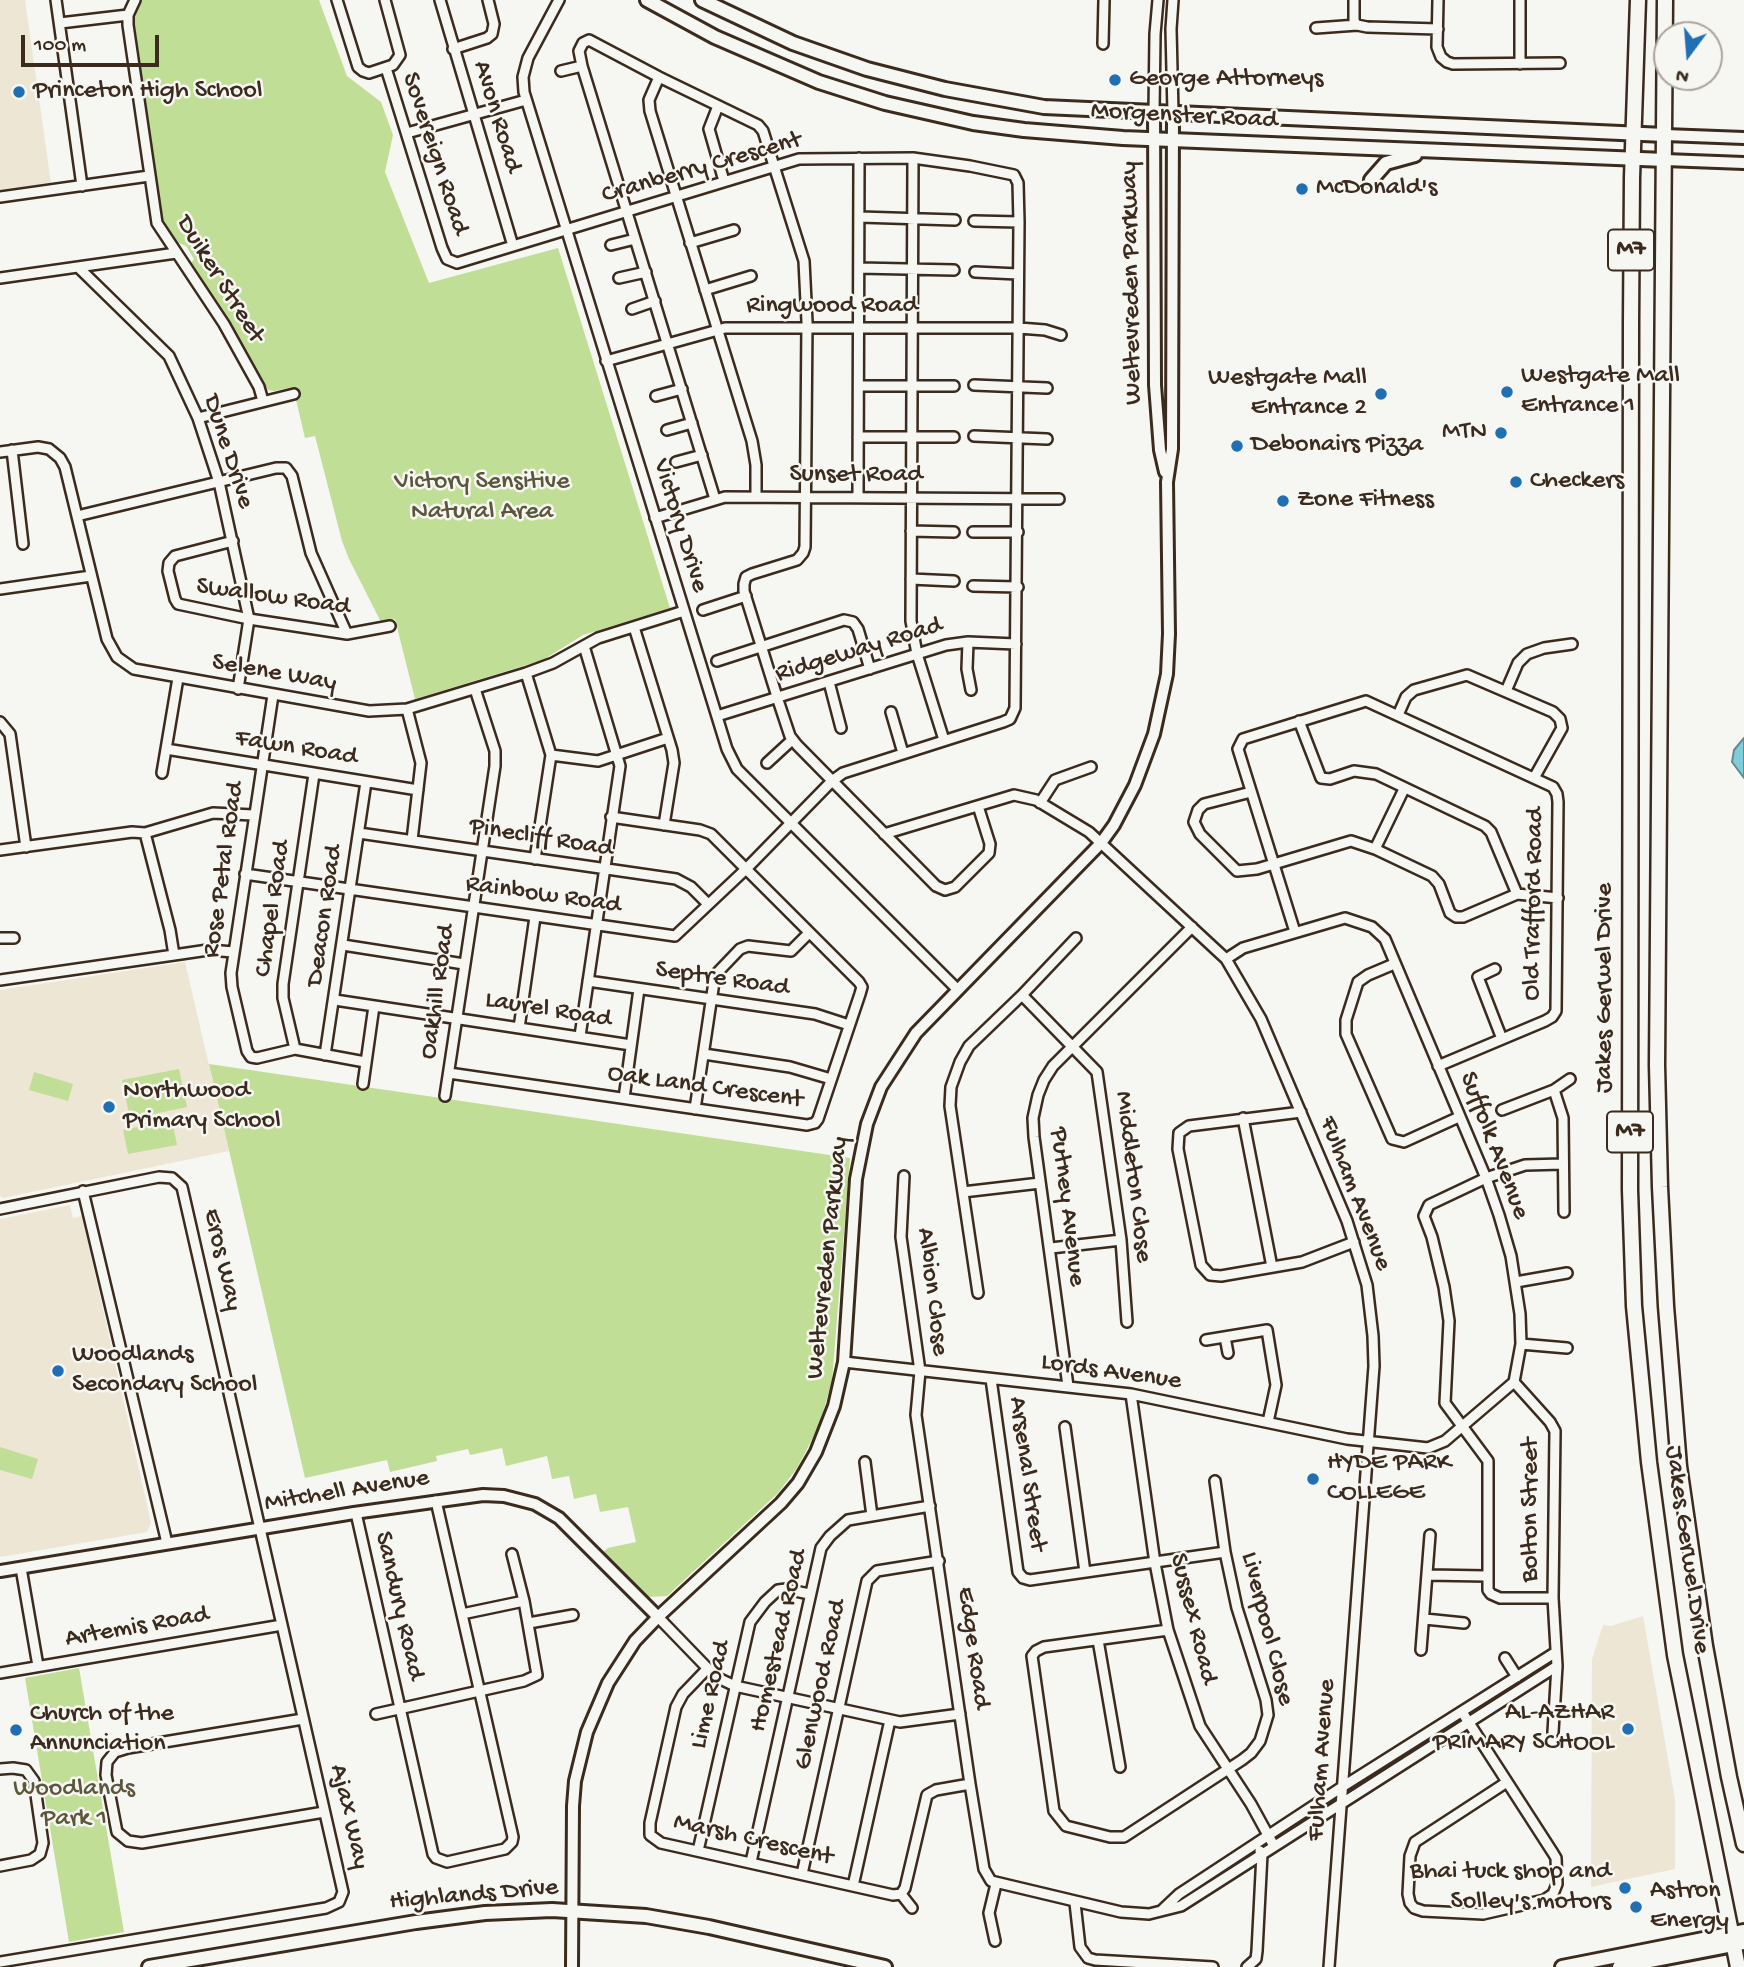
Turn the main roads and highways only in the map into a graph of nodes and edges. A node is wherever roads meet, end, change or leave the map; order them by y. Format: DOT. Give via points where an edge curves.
graph roads {
  1 [pos="647,0"];
  2 [pos="702,0"];
  3 [pos="1638,0"];
  4 [pos="1665,0"];
  5 [pos="1633,134"];
  6 [pos="1665,135"];
  7 [pos="1429,151"];
  8 [pos="1633,158"];
  9 [pos="1665,160"];
  10 [pos="1371,180"];
  11 [pos="1744,1844"];
  12 [pos="1738,1938"];
  13 [pos="149,1967"];
  14 [pos="885,1967"];
  15 [pos="1562,1967"];
  16 [pos="1619,1967"];
  17 [pos="1738,1967"];
  1 -- 7 [label="main road, Morgenster Road" via="743,50 819,82 962,120 1024,130 1154,139"];
  2 -- 5 [label="main road, Morgenster Road" via="816,52 917,83 1044,107"];
  3 -- 5 [label="main road, Jakes Gerwel Drive / M7"];
  4 -- 6 [label="main road, Jakes Gerwel Drive / M7"];
  5 -- 6 [label="main road, Morgenster Road"];
  5 -- 8 [label="main road, Jakes Gerwel Drive / M7"];
  6 -- 9 [label="main road, Jakes Gerwel Drive / M7"];
  7 -- 8 [label="main road, Morgenster Road"];
  7 -- 10 [label="main road" via="1386,163"];
  8 -- 9 [label="main road, Morgenster Road"];
  8 -- 12 [label="main road, Jakes Gerwel Drive / M7" via="1630,1190 1634,1306 1675,1655"];
  9 -- 11 [label="main road, Jakes Gerwel Drive / M7" via="1657,1065 1660,1187 1679,1466 1705,1646"];
  12 -- 15 [label="main road"];
  12 -- 16 [label="main road"];
  12 -- 17 [label="main road, Jakes Gerwel Drive / M7"];
  13 -- 14 [label="main road, Highlands Drive" via="449,1918 526,1910 646,1916"];
}
